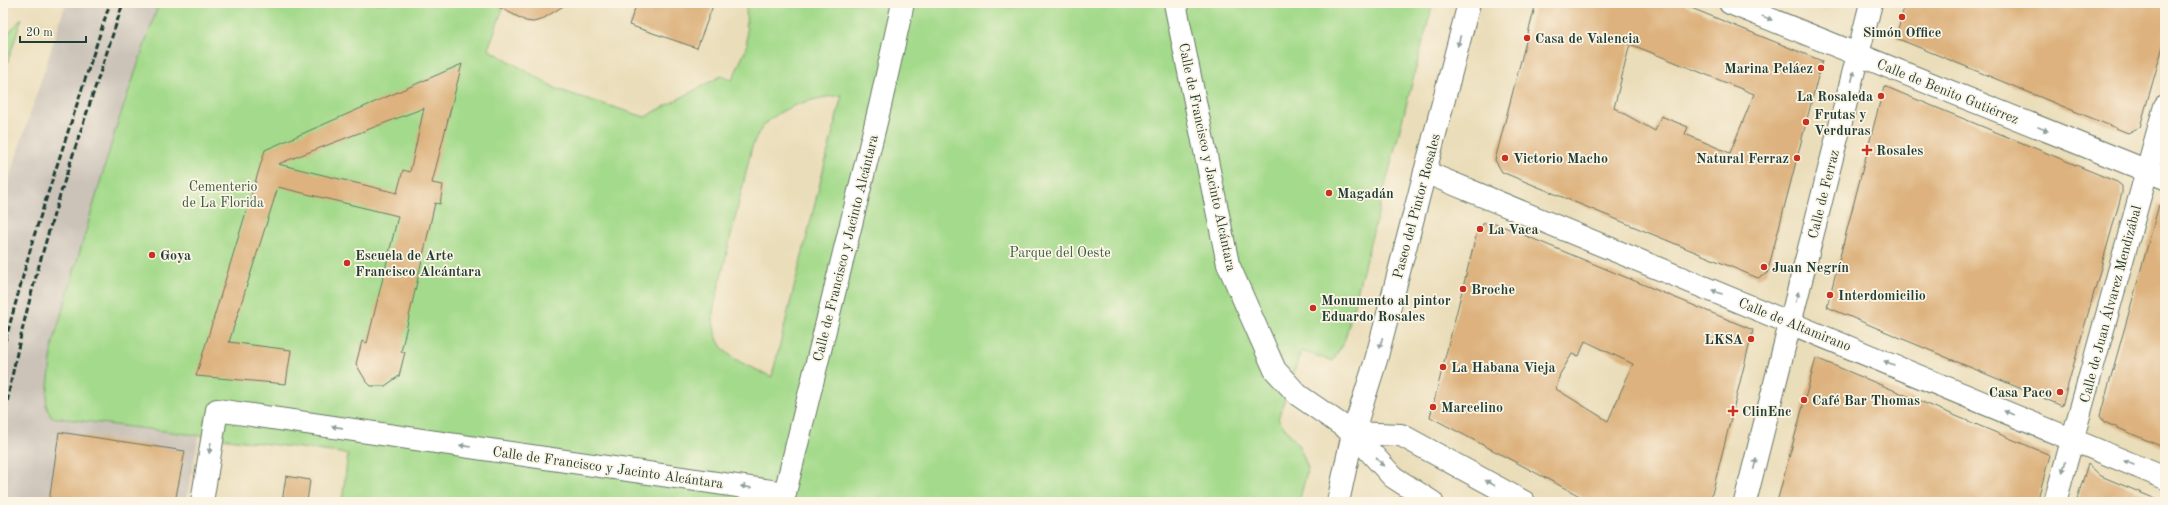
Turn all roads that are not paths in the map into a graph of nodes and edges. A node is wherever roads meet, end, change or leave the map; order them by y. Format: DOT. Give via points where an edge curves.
graph roads {
  1 [pos="903,3"];
  2 [pos="1175,3"];
  3 [pos="1469,3"];
  4 [pos="1730,3"];
  5 [pos="1871,3"];
  6 [pos="1859,54"];
  7 [pos="2165,106"];
  8 [pos="1425,172"];
  9 [pos="2156,174"];
  10 [pos="1791,322"];
  11 [pos="1354,433"];
  12 [pos="2072,439"];
  13 [pos="2165,478"];
  14 [pos="782,498"];
  15 [pos="202,502"];
  16 [pos="1338,502"];
  17 [pos="1432,502"];
  18 [pos="1524,502"];
  19 [pos="1745,502"];
  20 [pos="2054,502"];
  1 -- 14 [label="street, Calle de Francisco y Jacinto Alcántara" via="880,106"];
  2 -- 11 [label="street, Calle de Francisco y Jacinto Alcántara" via="1231,270 1275,370 1298,395"];
  3 -- 8 [label="street, Paseo del Pintor Rosales, one-way"];
  4 -- 6 [label="street, Calle de Benito Gutiérrez, one-way"];
  5 -- 6 [label="street, Calle de Ferraz"];
  6 -- 9 [label="street, Calle de Benito Gutiérrez, one-way"];
  10 -- 6 [label="street, Calle de Ferraz, one-way"];
  7 -- 9 [label="street, Calle de Juan Álvarez Mendizábal"];
  10 -- 8 [label="street, Calle de Altamirano, one-way"];
  8 -- 11 [label="street, Paseo del Pintor Rosales, one-way" via="1376,360"];
  9 -- 12 [label="street, Calle de Juan Álvarez Mendizábal"];
  12 -- 10 [label="street, Calle de Altamirano, one-way"];
  19 -- 10 [label="street, Calle de Ferraz, one-way"];
  11 -- 16 [label="street, Paseo del Pintor Rosales"];
  11 -- 17 [label="street, Calle de Francisco y Jacinto Alcántara, one-way" via="1393,477"];
  18 -- 11 [label="street, one-way" via="1401,434"];
  13 -- 12 [label="street, Calle de Altamirano, one-way"];
  12 -- 20 [label="street, Calle de Juan Álvarez Mendizábal, one-way"];
  14 -- 15 [label="street, Calle de Francisco y Jacinto Alcántara, one-way" via="217,410"];
}
